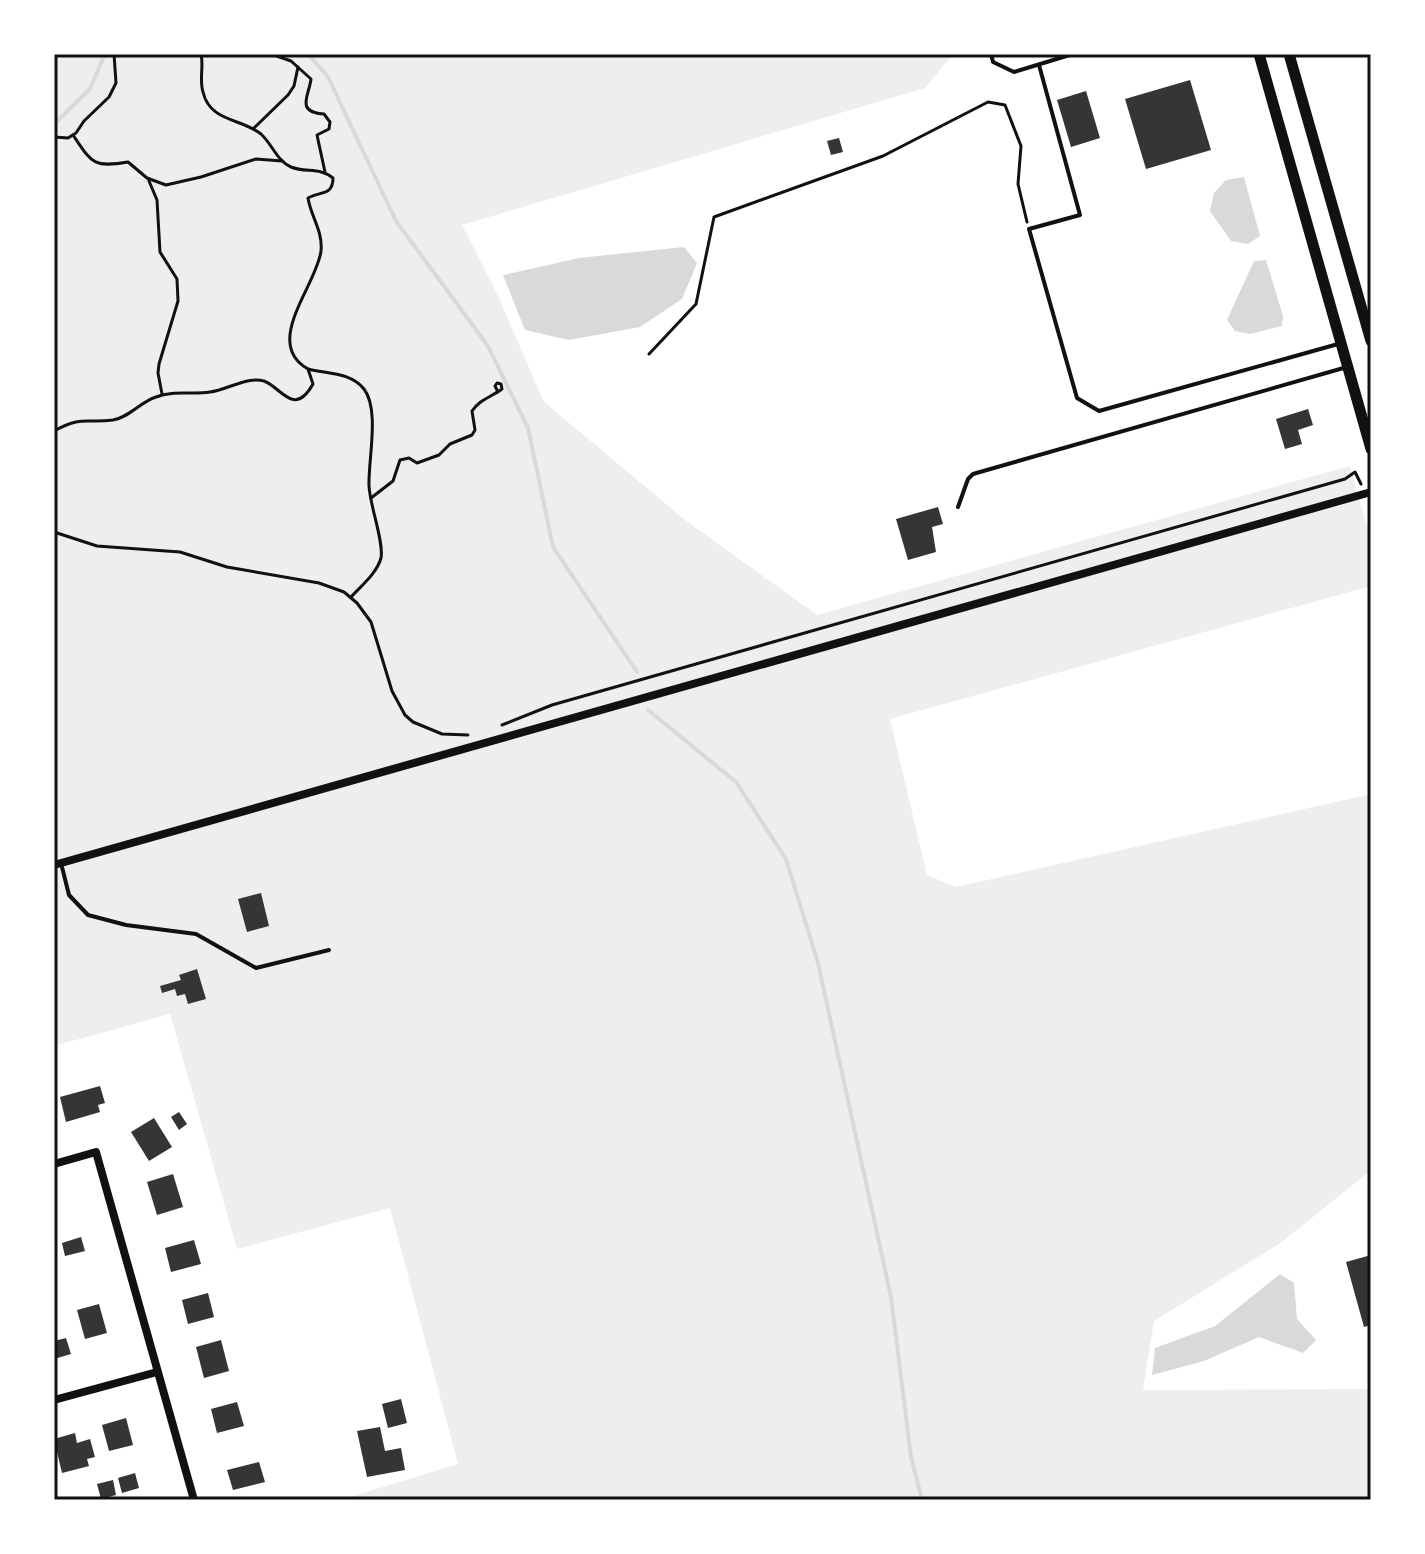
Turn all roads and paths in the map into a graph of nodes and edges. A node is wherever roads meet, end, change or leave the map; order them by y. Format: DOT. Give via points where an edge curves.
graph roads {
  1 [pos="114,54"];
  2 [pos="201,54"];
  3 [pos="271,54"];
  4 [pos="991,54"];
  5 [pos="1073,54"];
  6 [pos="1259,54"];
  7 [pos="1289,54"];
  8 [pos="1039,65"];
  9 [pos="298,67"];
  10 [pos="254,128"];
  11 [pos="73,135"];
  12 [pos="54,137"];
  13 [pos="282,161"];
  14 [pos="325,172"];
  15 [pos="147,178"];
  16 [pos="1029,229"];
  17 [pos="1371,341"];
  18 [pos="1341,343"];
  19 [pos="649,354"];
  20 [pos="1348,366"];
  21 [pos="308,369"];
  22 [pos="498,392"];
  23 [pos="163,395"];
  24 [pos="54,431"];
  25 [pos="1371,449"];
  26 [pos="1358,476"];
  27 [pos="1371,492"];
  28 [pos="371,498"];
  29 [pos="958,507"];
  30 [pos="54,532"];
  31 [pos="351,597"];
  32 [pos="498,727"];
  33 [pos="471,735"];
  34 [pos="58,864"];
  35 [pos="329,950"];
  36 [pos="54,1164"];
  37 [pos="157,1372"];
  38 [pos="54,1400"];
  39 [pos="194,1500"];
  1 -- 11 [label="path" via="112,93"];
  2 -- 10 [label="path" via="201,86 209,107"];
  3 -- 9 [label="path"];
  4 -- 8 [label="lane" via="993,62 1014,72"];
  5 -- 8 [label="lane"];
  6 -- 18 [label="street"];
  7 -- 17 [label="street"];
  8 -- 16 [label="lane" via="1080,215"];
  9 -- 10 [label="path" via="288,95"];
  9 -- 14 [label="path" via="311,79 306,106 330,122 329,129 317,135"];
  10 -- 13 [label="path"];
  11 -- 12 [label="path"];
  11 -- 15 [label="path" via="94,162 128,162"];
  13 -- 14 [label="path"];
  13 -- 15 [label="path" via="256,159 166,185"];
  14 -- 21 [label="path" via="333,186 308,198 322,241 317,270 291,327 295,355"];
  15 -- 23 [label="path" via="157,200 160,252 177,279 178,301 158,373"];
  16 -- 18 [label="lane" via="1077,398 1099,411"];
  16 -- 19 [label="path" via="1018,184 1021,146 1005,105 988,102 883,156 714,217 696,304"];
  18 -- 20 [label="street"];
  20 -- 25 [label="street"];
  20 -- 29 [label="lane" via="973,474"];
  21 -- 23 [label="path" via="313,384 291,399 268,383 251,381 210,393"];
  21 -- 28 [label="path" via="344,376 366,391 372,409"];
  22 -- 28 [label="path" via="472,411 472,435 431,459 400,460 393,481"];
  23 -- 24 [label="path" via="114,420 80,420"];
  26 -- 32 [label="path" via="1355,472 552,705"];
  27 -- 34 [label="street"];
  28 -- 31 [label="path" via="380,563"];
  30 -- 31 [label="path" via="97,546 180,552 227,567 329,586"];
  31 -- 33 [label="path" via="371,622 405,715 442,734"];
  34 -- 35 [label="lane" via="69,895 88,915 196,934 256,968"];
  36 -- 37 [label="street" via="96,1152"];
  37 -- 38 [label="street"];
  37 -- 39 [label="street"];
}
